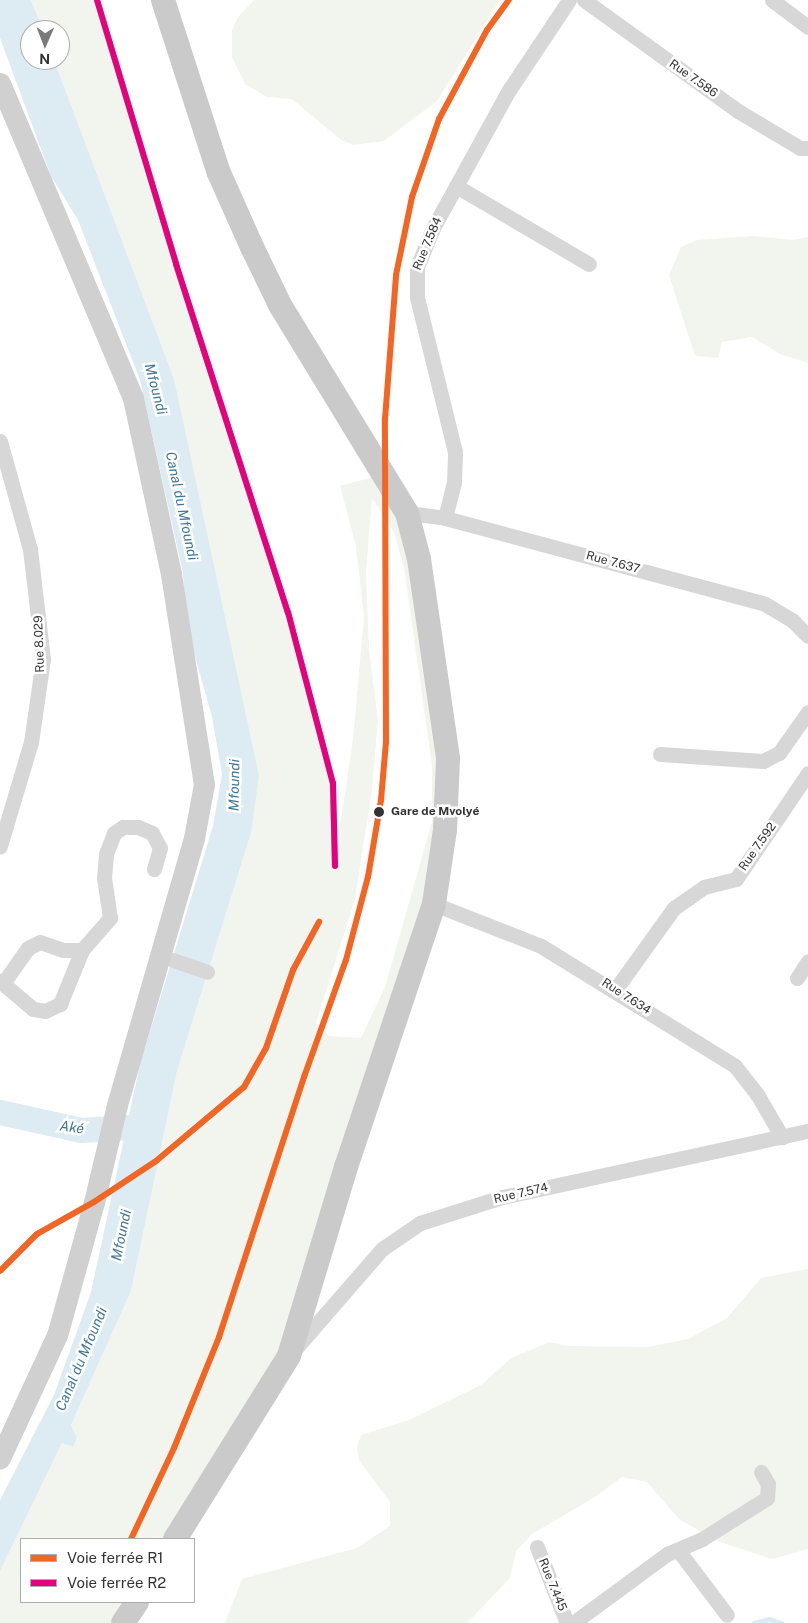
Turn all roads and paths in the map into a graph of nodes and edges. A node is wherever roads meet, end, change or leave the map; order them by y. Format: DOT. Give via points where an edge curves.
graph roads {
  1 [pos="163,0"];
  2 [pos="569,0"];
  3 [pos="584,0"];
  4 [pos="772,0"];
  5 [pos="808,26"];
  6 [pos="0,83"];
  7 [pos="808,148"];
  8 [pos="456,186"];
  9 [pos="589,264"];
  10 [pos="0,441"];
  11 [pos="402,504"];
  12 [pos="445,518"];
  13 [pos="808,636"];
  14 [pos="808,712"];
  15 [pos="660,754"];
  16 [pos="808,773"];
  17 [pos="0,846"];
  18 [pos="154,869"];
  19 [pos="434,904"];
  20 [pos="82,950"];
  21 [pos="173,960"];
  22 [pos="808,961"];
  23 [pos="207,972"];
  24 [pos="797,978"];
  25 [pos="2,982"];
  26 [pos="615,990"];
  27 [pos="808,1131"];
  28 [pos="782,1137"];
  29 [pos="289,1356"];
  30 [pos="0,1458"];
  31 [pos="761,1472"];
  32 [pos="176,1538"];
  33 [pos="537,1547"];
  34 [pos="678,1550"];
  35 [pos="136,1603"];
  36 [pos="727,1615"];
  37 [pos="124,1623"];
  38 [pos="567,1623"];
  39 [pos="572,1623"];
  1 -- 11 [label="main road" via="219,173 252,247 280,304"];
  2 -- 8 [label="street, Rue 7.584" via="509,90"];
  3 -- 7 [label="street, Rue 7.586" via="738,111 800,148"];
  4 -- 5 [label="street"];
  6 -- 30 [label="main road" via="133,398 170,574 204,784 194,838 116,1105 94,1202 57,1335"];
  8 -- 9 [label="street"];
  8 -- 12 [label="street, Rue 7.584" via="433,228 416,267 414,280 455,452 454,483"];
  10 -- 17 [label="street, Rue 8.029" via="30,549 43,659 31,742"];
  11 -- 12 [label="street, Rue 7.637"];
  11 -- 19 [label="main road" via="419,559 447,742 446,813"];
  12 -- 13 [label="street, Rue 7.637" via="765,604 793,621"];
  14 -- 15 [label="street" via="779,753 763,761"];
  16 -- 26 [label="street, Rue 7.592" via="736,879 704,887 674,908"];
  18 -- 20 [label="street" via="160,848 152,833 138,827 123,827 114,833 106,854 104,878 110,918"];
  19 -- 26 [label="street, Rue 7.634" via="541,946"];
  19 -- 29 [label="main road" via="346,1167"];
  20 -- 25 [label="street" via="63,950 40,942 28,948"];
  20 -- 25 [label="street" via="60,1004 45,1011 32,1009"];
  21 -- 23 [label="street"];
  22 -- 24 [label="street"];
  26 -- 28 [label="street, Rue 7.634" via="734,1066 754,1088"];
  27 -- 28 [label="street, Rue 7.574"];
  28 -- 29 [label="street, Rue 7.574" via="502,1197 420,1223 382,1249"];
  29 -- 32 [label="main road"];
  31 -- 34 [label="street" via="768,1484 767,1498 736,1520"];
  33 -- 38 [label="street, Rue 7.445"];
  34 -- 36 [label="street"];
  34 -- 39 [label="street" via="667,1554"];
  35 -- 37 [label="main road"];
}
